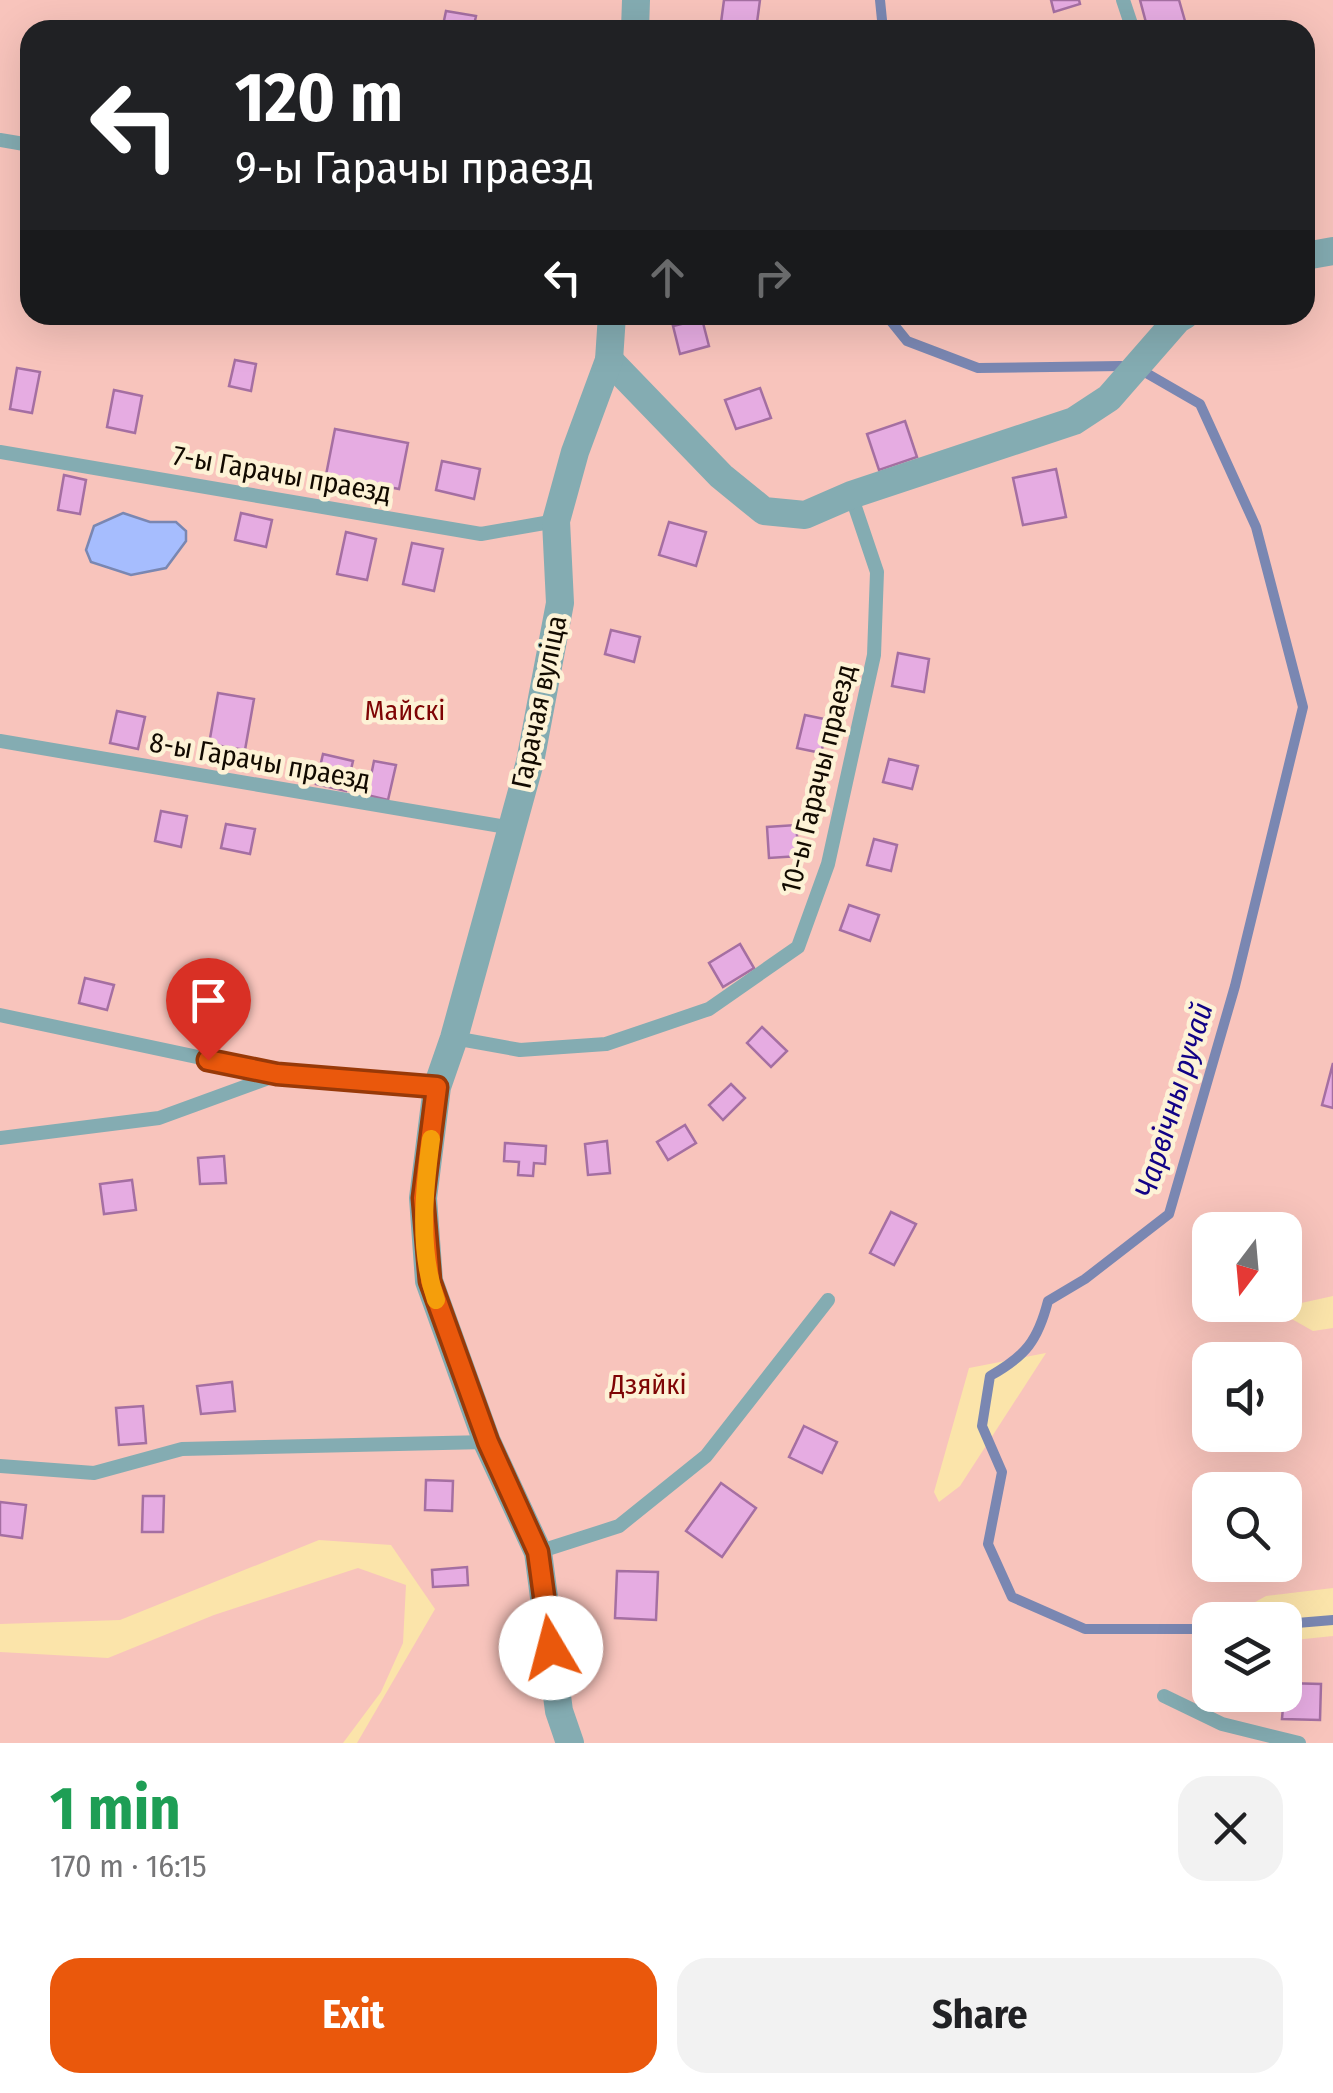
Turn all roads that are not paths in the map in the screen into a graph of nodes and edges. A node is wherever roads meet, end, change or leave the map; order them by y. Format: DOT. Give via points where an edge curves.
graph roads {
  1 [pos="611,325"];
  2 [pos="1173,325"];
  3 [pos="609,360"];
  4 [pos="0,452"];
  5 [pos="851,495"];
  6 [pos="556,521"];
  7 [pos="0,740"];
  8 [pos="512,828"];
  9 [pos="0,1014"];
  10 [pos="454,1038"];
  11 [pos="277,1074"];
  12 [pos="437,1087"];
  13 [pos="0,1138"];
  14 [pos="828,1300"];
  15 [pos="488,1442"];
  16 [pos="0,1466"];
  17 [pos="538,1552"];
  18 [pos="1164,1696"];
  19 [pos="570,1743"];
  20 [pos="1299,1743"];
  1 -- 3 [label="street, Гарачая вуліца"];
  2 -- 5 [label="street" via="1109,398 1074,421"];
  3 -- 5 [label="street" via="721,476 764,510 805,516"];
  3 -- 6 [label="street, Гарачая вуліца"];
  4 -- 6 [label="lane, 7-ы Гарачы праезд" via="481,534"];
  5 -- 10 [label="lane, 10-ы Гарачы праезд" via="877,572 874,655 828,864 798,948 709,1009 606,1044 520,1050"];
  6 -- 8 [label="street, Гарачая вуліца" via="560,604"];
  7 -- 8 [label="lane, 8-ы Гарачы праезд"];
  8 -- 10 [label="street, Гарачая вуліца"];
  9 -- 11 [label="lane"];
  10 -- 12 [label="street, Гарачая вуліца"];
  11 -- 12 [label="lane"];
  11 -- 13 [label="lane" via="159,1118"];
  12 -- 15 [label="street, Гарачая вуліца" via="423,1198 430,1281"];
  14 -- 17 [label="lane" via="706,1456 620,1526"];
  15 -- 16 [label="lane" via="182,1449 94,1473"];
  15 -- 17 [label="street, Гарачая вуліца"];
  17 -- 19 [label="street, Гарачая вуліца" via="559,1712"];
  18 -- 20 [label="lane" via="1222,1724"];
}
